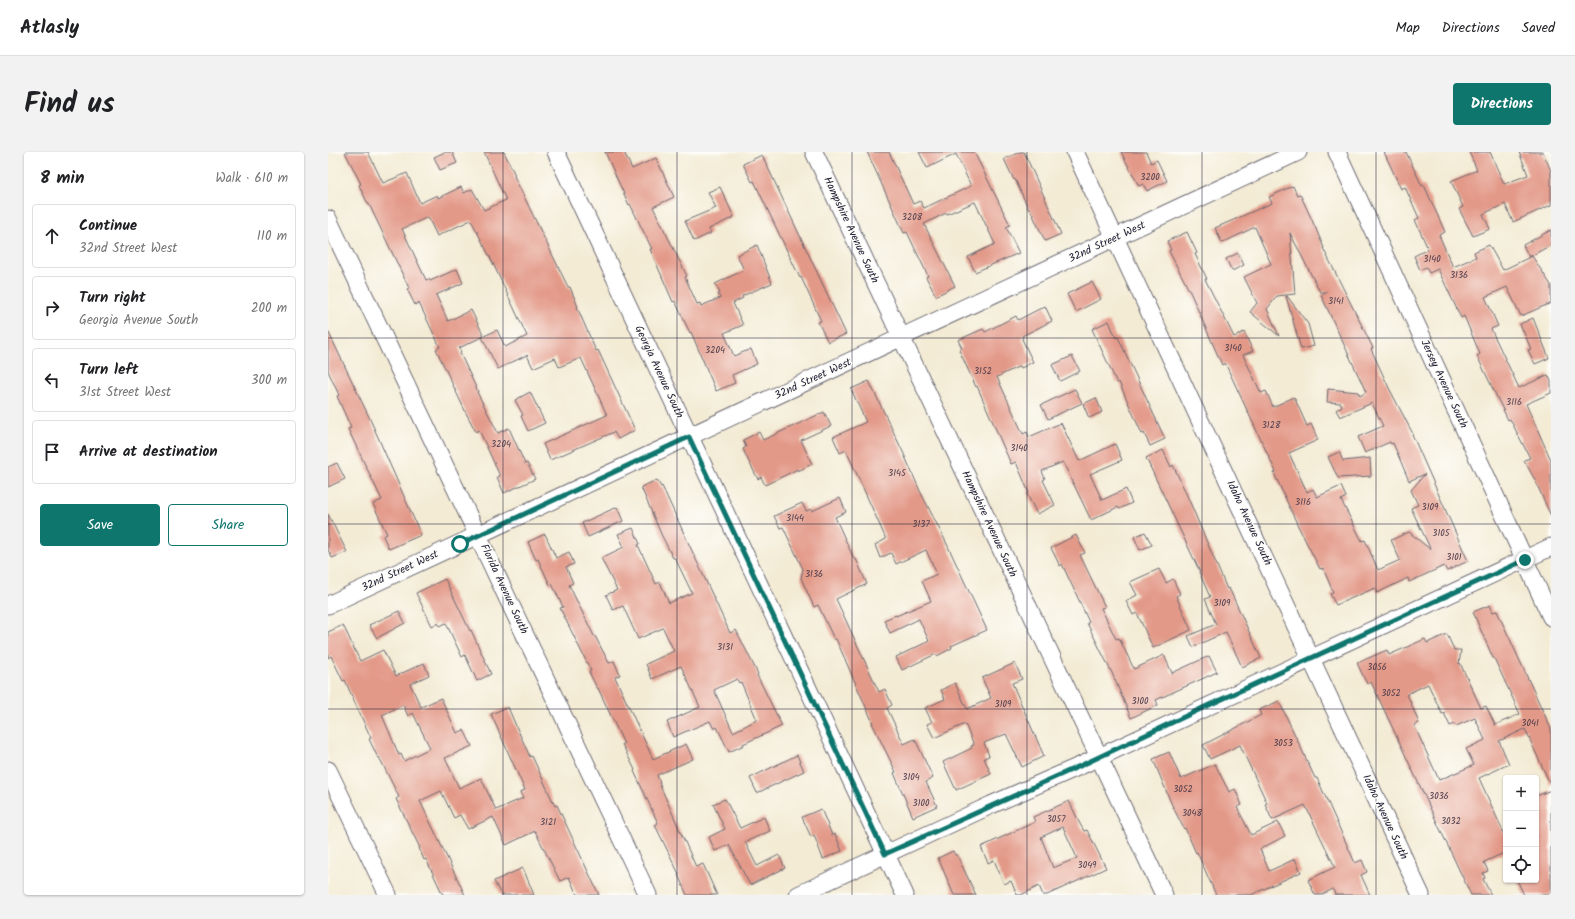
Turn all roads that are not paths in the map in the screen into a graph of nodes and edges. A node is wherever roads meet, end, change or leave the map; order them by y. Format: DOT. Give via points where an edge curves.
graph roads {
  1 [pos="556,152"];
  2 [pos="814,152"];
  3 [pos="1075,152"];
  4 [pos="1298,152"];
  5 [pos="1337,152"];
  6 [pos="328,219"];
  7 [pos="1115,238"];
  8 [pos="902,338"];
  9 [pos="689,437"];
  10 [pos="478,535"];
  11 [pos="1551,547"];
  12 [pos="1525,560"];
  13 [pos="328,605"];
  14 [pos="1551,617"];
  15 [pos="1311,658"];
  16 [pos="1099,757"];
  17 [pos="328,770"];
  18 [pos="885,854"];
  19 [pos="388,895"];
  20 [pos="648,895"];
  21 [pos="798,895"];
  22 [pos="905,895"];
  23 [pos="1164,895"];
  24 [pos="1421,895"];
  1 -- 9 [label="street, Georgia Avenue South"];
  2 -- 8 [label="street, Hampshire Avenue South"];
  3 -- 7 [label="street, Idaho Avenue South"];
  4 -- 7 [label="street, 32nd Street West"];
  5 -- 12 [label="street, Jersey Avenue South"];
  6 -- 10 [label="street, Florida Avenue South"];
  7 -- 8 [label="street, 32nd Street West"];
  7 -- 15 [label="street, Idaho Avenue South"];
  8 -- 9 [label="street, 32nd Street West"];
  8 -- 16 [label="street, Hampshire Avenue South"];
  9 -- 10 [label="street, 32nd Street West"];
  9 -- 18 [label="street, Georgia Avenue South"];
  10 -- 13 [label="street, 32nd Street West"];
  10 -- 20 [label="street, Florida Avenue South"];
  11 -- 12 [label="street"];
  12 -- 14 [label="street, Jersey Avenue South"];
  12 -- 15 [label="street"];
  15 -- 16 [label="street"];
  15 -- 24 [label="street, Idaho Avenue South"];
  16 -- 18 [label="street"];
  16 -- 23 [label="street, Hampshire Avenue South"];
  17 -- 19 [label="street"];
  18 -- 21 [label="street"];
  18 -- 22 [label="street, Georgia Avenue South"];
}
